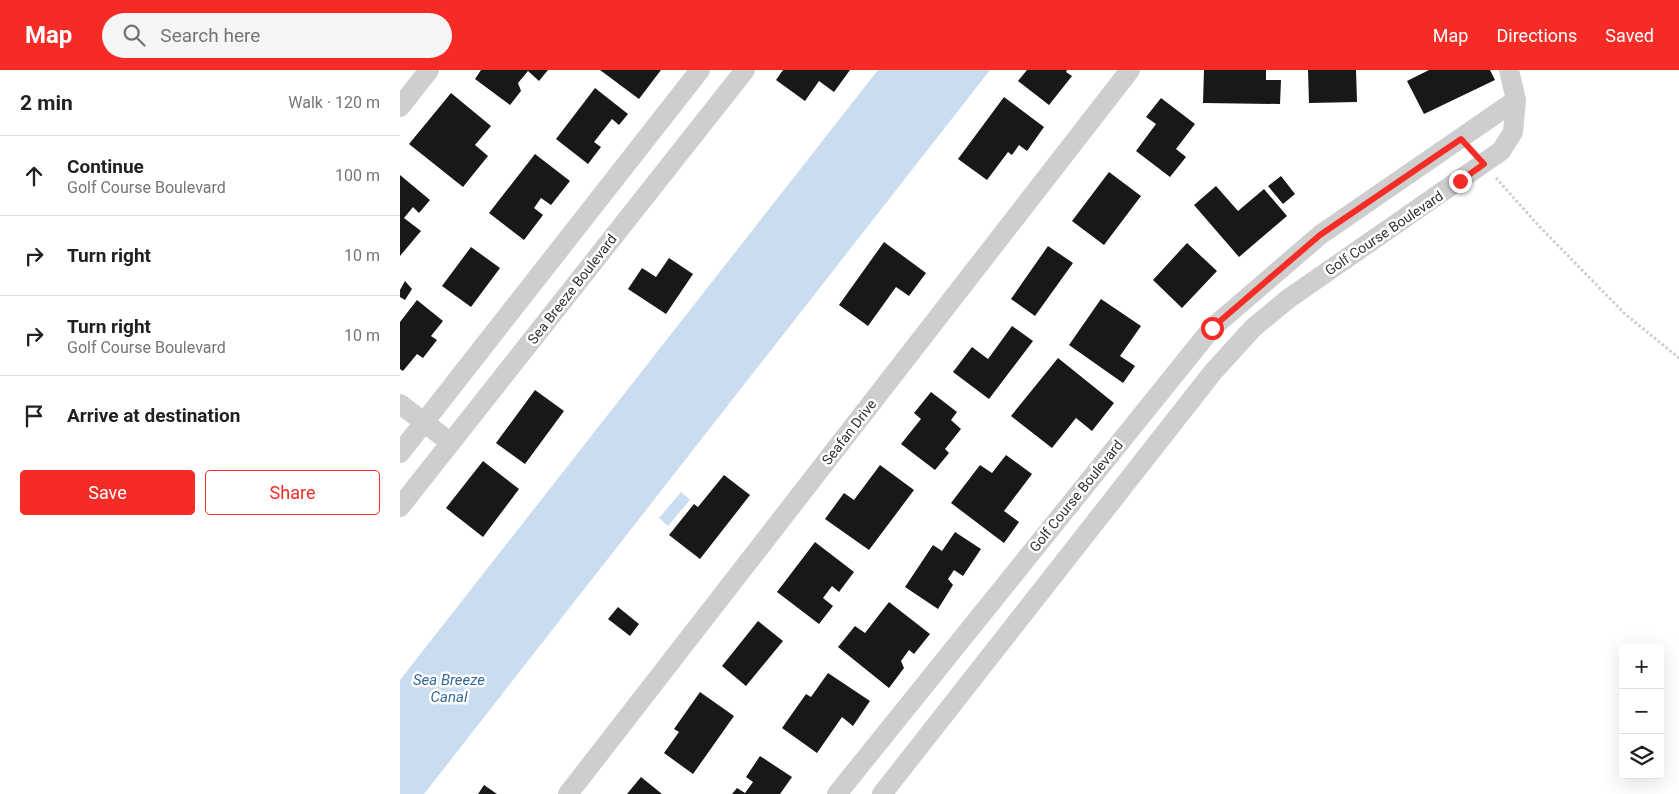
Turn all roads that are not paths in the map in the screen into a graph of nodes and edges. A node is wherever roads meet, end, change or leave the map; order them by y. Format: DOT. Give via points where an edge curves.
graph roads {
  1 [pos="429,70"];
  2 [pos="700,70"];
  3 [pos="745,70"];
  4 [pos="1130,70"];
  5 [pos="1509,70"];
  6 [pos="1516,100"];
  7 [pos="400,108"];
  8 [pos="400,404"];
  9 [pos="425,422"];
  10 [pos="451,443"];
  11 [pos="400,454"];
  12 [pos="400,507"];
  13 [pos="568,794"];
  14 [pos="836,794"];
  15 [pos="882,794"];
  1 -- 7 [label="street"];
  2 -- 9 [label="street"];
  3 -- 10 [label="street, Sea Breeze Boulevard"];
  4 -- 13 [label="street, Seafan Drive"];
  5 -- 6 [label="street"];
  6 -- 14 [label="street, Golf Course Boulevard" via="1320,235 1212,328"];
  6 -- 15 [label="street, Golf Course Boulevard" via="1513,132 1501,151 1288,299 1253,328 1214,372"];
  8 -- 9 [label="street"];
  9 -- 10 [label="street"];
  9 -- 11 [label="street"];
  10 -- 12 [label="street, Sea Breeze Boulevard"];
}
